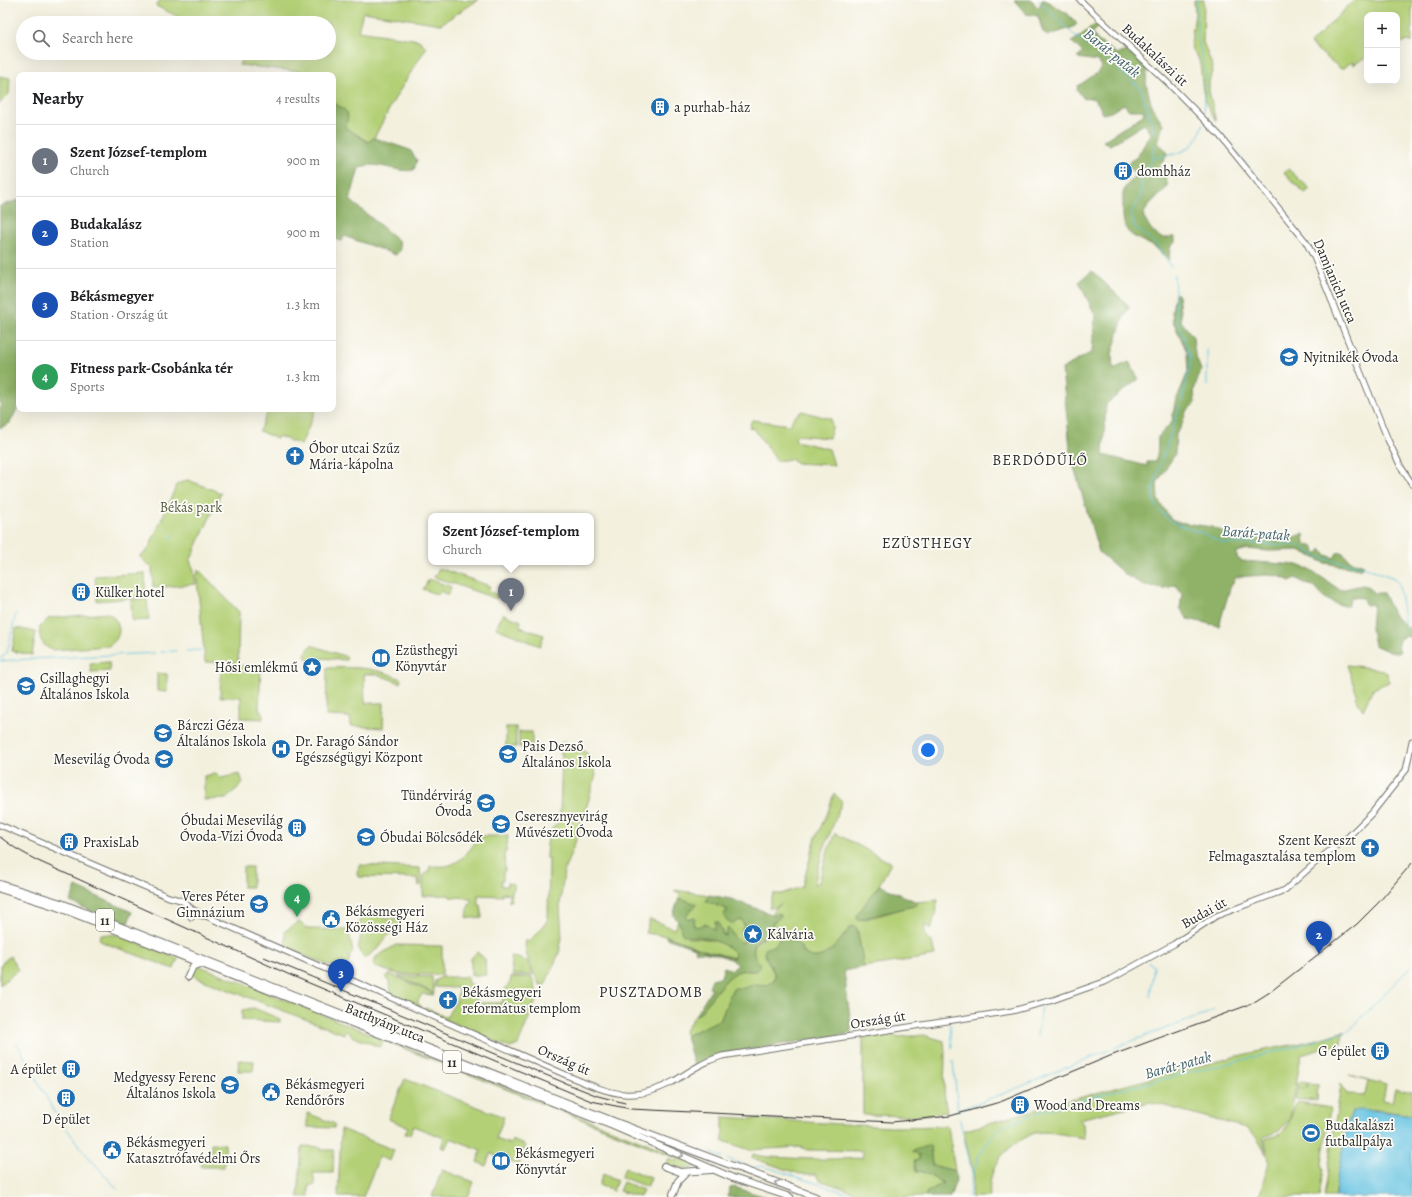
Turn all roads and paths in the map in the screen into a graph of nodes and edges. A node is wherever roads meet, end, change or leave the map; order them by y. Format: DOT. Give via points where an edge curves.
graph roads {
  1 [pos="1080,0"];
  2 [pos="1196,112"];
  3 [pos="1412,484"];
  4 [pos="1412,741"];
  5 [pos="0,825"];
  6 [pos="0,884"];
  7 [pos="0,889"];
  8 [pos="191,917"];
  9 [pos="212,918"];
  10 [pos="201,964"];
  11 [pos="188,977"];
  12 [pos="946,1022"];
  13 [pos="664,1166"];
  14 [pos="734,1168"];
  15 [pos="714,1170"];
  16 [pos="687,1172"];
  17 [pos="673,1194"];
  18 [pos="790,1197"];
  19 [pos="816,1197"];
  1 -- 2 [label="main road, Budakalászi út"];
  2 -- 3 [label="main road, Damjanich utca" via="1245,166 1310,248 1381,423 1401,467"];
  4 -- 12 [label="main road, Budai út" via="1406,770 1372,813 1282,893 1216,916 1174,944 1098,984 1028,1008"];
  5 -- 9 [label="main road, Ország út" via="187,903 191,908"];
  6 -- 14 [label="main road, Batthyány utca / 11" via="61,903"];
  7 -- 10 [label="main road, Batthyány utca / 11" via="63,909"];
  8 -- 9 [label="main road" via="197,914"];
  9 -- 12 [label="main road, Ország út" via="573,1078 602,1090 620,1094 635,1095 658,1089 704,1063 722,1056"];
  10 -- 11 [label="main road" via="193,966"];
  10 -- 15 [label="main road, Batthyány utca / 11, one-way" via="591,1118"];
  13 -- 16 [label="main road"];
  14 -- 15 [label="main road"];
  19 -- 14 [label="main road, 11, one-way"];
  15 -- 16 [label="main road"];
  15 -- 18 [label="main road, 11"];
  16 -- 17 [label="main road" via="678,1181"];
}
